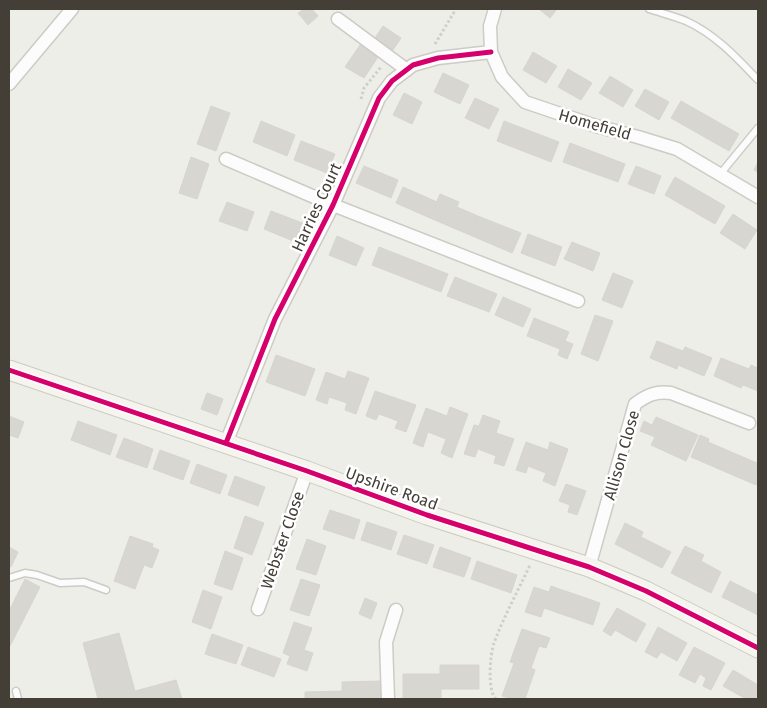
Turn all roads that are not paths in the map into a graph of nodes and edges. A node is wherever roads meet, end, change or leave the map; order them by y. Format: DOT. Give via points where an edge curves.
graph roads {
  1 [pos="72,9"];
  2 [pos="495,9"];
  3 [pos="649,9"];
  4 [pos="338,19"];
  5 [pos="492,52"];
  6 [pos="407,70"];
  7 [pos="758,80"];
  8 [pos="9,84"];
  9 [pos="758,128"];
  10 [pos="226,159"];
  11 [pos="721,173"];
  12 [pos="758,196"];
  13 [pos="333,205"];
  14 [pos="578,301"];
  15 [pos="9,370"];
  16 [pos="749,423"];
  17 [pos="226,443"];
  18 [pos="307,471"];
  19 [pos="589,567"];
  20 [pos="9,578"];
  21 [pos="106,590"];
  22 [pos="258,609"];
  23 [pos="396,610"];
  24 [pos="758,648"];
  25 [pos="16,691"];
  26 [pos="18,699"];
  27 [pos="388,699"];
  1 -- 8 [label="street"];
  2 -- 5 [label="street, Homefield" via="490,26"];
  3 -- 7 [label="lane" via="686,21 714,38"];
  4 -- 6 [label="street"];
  5 -- 6 [label="street, Harries Court" via="438,58"];
  5 -- 11 [label="street, Homefield" via="502,77 524,102 677,149"];
  6 -- 13 [label="street, Harries Court" via="392,81 379,98"];
  9 -- 11 [label="lane"];
  10 -- 13 [label="street, Harries Court"];
  11 -- 12 [label="street, Homefield"];
  13 -- 14 [label="street, Harries Court"];
  13 -- 17 [label="street, Harries Court" via="275,319"];
  15 -- 17 [label="street, Upshire Road"];
  16 -- 19 [label="street, Allison Close" via="660,391 646,395 635,404"];
  17 -- 18 [label="street, Upshire Road"];
  18 -- 19 [label="street, Upshire Road"];
  18 -- 22 [label="street, Webster Close"];
  19 -- 24 [label="street, Upshire Road" via="646,591"];
  20 -- 21 [label="lane" via="25,573 60,583 84,582"];
  23 -- 27 [label="street" via="386,642"];
  25 -- 26 [label="lane"];
}
